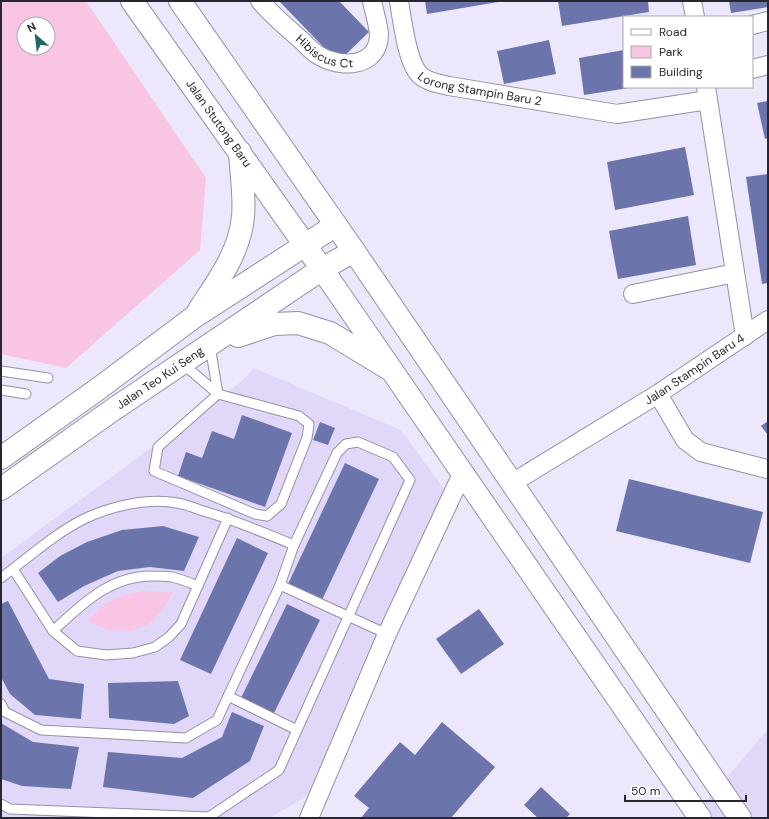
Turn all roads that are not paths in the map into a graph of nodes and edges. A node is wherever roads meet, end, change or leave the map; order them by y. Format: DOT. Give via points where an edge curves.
graph roads {
  1 [pos="132,1"];
  2 [pos="180,1"];
  3 [pos="260,1"];
  4 [pos="372,1"];
  5 [pos="398,1"];
  6 [pos="692,1"];
  7 [pos="695,16"];
  8 [pos="768,21"];
  9 [pos="753,25"];
  10 [pos="768,65"];
  11 [pos="753,69"];
  12 [pos="707,94"];
  13 [pos="240,152"];
  14 [pos="336,225"];
  15 [pos="305,246"];
  16 [pos="354,251"];
  17 [pos="322,269"];
  18 [pos="735,273"];
  19 [pos="633,294"];
  20 [pos="194,317"];
  21 [pos="768,320"];
  22 [pos="745,336"];
  23 [pos="210,346"];
  24 [pos="183,364"];
  25 [pos="391,370"];
  26 [pos="1,371"];
  27 [pos="48,378"];
  28 [pos="1,390"];
  29 [pos="26,394"];
  30 [pos="218,394"];
  31 [pos="658,394"];
  32 [pos="1,458"];
  33 [pos="767,469"];
  34 [pos="462,474"];
  35 [pos="512,484"];
  36 [pos="1,489"];
  37 [pos="228,518"];
  38 [pos="294,545"];
  39 [pos="13,569"];
  40 [pos="1,578"];
  41 [pos="280,585"];
  42 [pos="198,586"];
  43 [pos="349,616"];
  44 [pos="53,632"];
  45 [pos="387,634"];
  46 [pos="228,696"];
  47 [pos="1,704"];
  48 [pos="297,730"];
  49 [pos="1,804"];
  50 [pos="308,818"];
  51 [pos="700,818"];
  52 [pos="740,818"];
  1 -- 13 [label="main road, Jalan Stutong Baru"];
  2 -- 14 [label="main road"];
  3 -- 4 [label="street, Hibiscus Ct" via="318,55 335,63 352,64 362,62 377,46 378,34"];
  5 -- 12 [label="street, Lorong Stampin Baru 2" via="412,62 421,77 433,82 617,114"];
  6 -- 7 [label="street"];
  8 -- 9 [label="street"];
  10 -- 11 [label="street"];
  12 -- 18 [label="street, Jalan Stampin Baru 4"];
  13 -- 15 [label="main road, Jalan Stutong Baru"];
  13 -- 20 [label="main road" via="244,216 238,241 224,272"];
  14 -- 15 [label="main road"];
  14 -- 16 [label="main road"];
  15 -- 17 [label="main road, Jalan Stutong Baru"];
  15 -- 20 [label="main road"];
  16 -- 17 [label="main road"];
  16 -- 35 [label="main road"];
  17 -- 23 [label="main road, Jalan Teo Kui Seng"];
  17 -- 25 [label="main road, Jalan Stutong Baru"];
  18 -- 19 [label="street"];
  18 -- 22 [label="street, Jalan Stampin Baru 4"];
  20 -- 32 [label="main road"];
  21 -- 22 [label="street"];
  22 -- 31 [label="street, Jalan Stampin Baru 4"];
  23 -- 24 [label="main road, Jalan Teo Kui Seng"];
  23 -- 25 [label="main road" via="274,324 298,322 330,333"];
  23 -- 30 [label="lane"];
  24 -- 30 [label="lane"];
  24 -- 36 [label="main road, Jalan Teo Kui Seng"];
  25 -- 34 [label="main road, Jalan Stutong Baru"];
  26 -- 27 [label="lane"];
  28 -- 29 [label="lane"];
  30 -- 30 [label="lane" via="299,416 309,424 307,438 281,504 267,516 255,514 154,471 158,447"];
  31 -- 33 [label="street" via="685,440 701,452"];
  31 -- 35 [label="street, Jalan Stampin Baru 4"];
  34 -- 45 [label="street"];
  34 -- 51 [label="main road, Jalan Stutong Baru"];
  35 -- 52 [label="main road"];
  37 -- 38 [label="lane"];
  37 -- 39 [label="lane" via="176,502 152,501 105,510 54,537"];
  37 -- 42 [label="lane"];
  38 -- 41 [label="lane"];
  38 -- 43 [label="lane" via="337,453 346,444 358,442 393,457 410,480"];
  39 -- 40 [label="lane"];
  39 -- 44 [label="lane"];
  41 -- 43 [label="lane"];
  41 -- 46 [label="lane"];
  42 -- 44 [label="lane" via="170,577 140,576 118,582 80,606"];
  42 -- 44 [label="lane" via="181,624 169,637 155,647 133,654 106,655 77,651"];
  43 -- 45 [label="lane"];
  43 -- 48 [label="lane"];
  45 -- 50 [label="street"];
  46 -- 47 [label="lane" via="217,720 186,738 41,730 5,712"];
  46 -- 48 [label="lane"];
  48 -- 49 [label="lane" via="279,770 209,817 10,809"];
}
